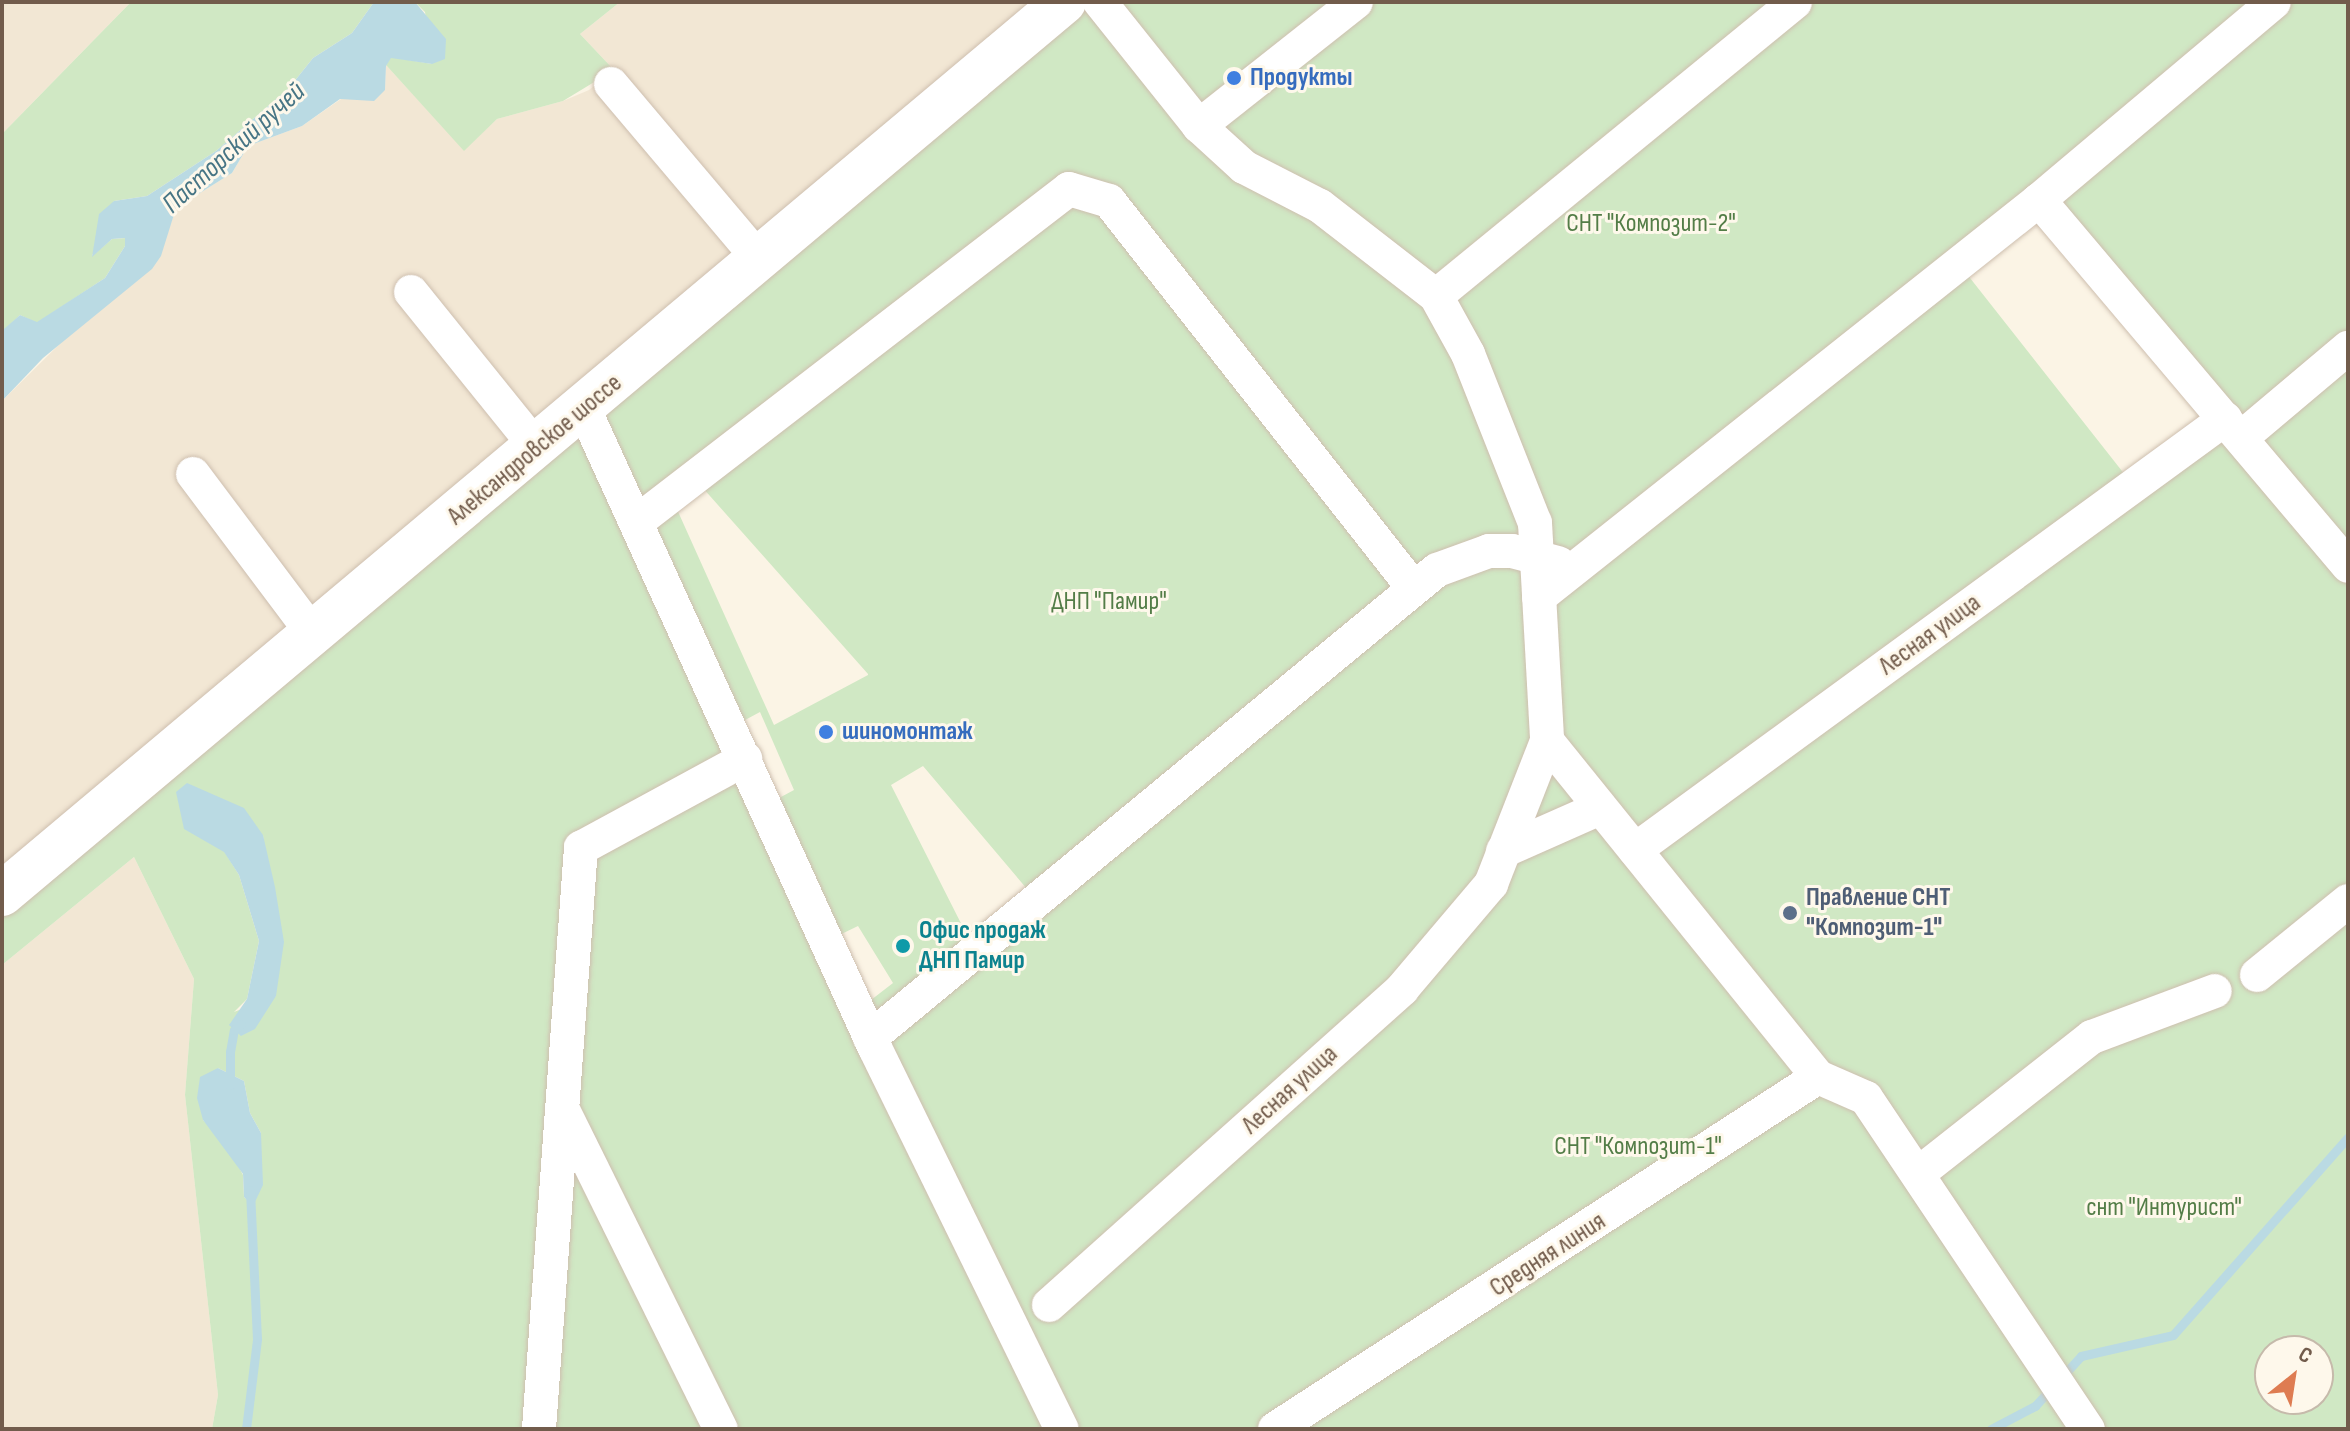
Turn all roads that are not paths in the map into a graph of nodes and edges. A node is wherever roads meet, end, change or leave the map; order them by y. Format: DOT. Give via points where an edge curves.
graph roads {
  1 [pos="1064,2"];
  2 [pos="1100,2"];
  3 [pos="1356,2"];
  4 [pos="1795,2"];
  5 [pos="2259,6"];
  6 [pos="611,84"];
  7 [pos="1199,126"];
  8 [pos="2039,200"];
  9 [pos="759,259"];
  10 [pos="411,292"];
  11 [pos="1436,296"];
  12 [pos="2348,348"];
  13 [pos="584,409"];
  14 [pos="2233,428"];
  15 [pos="537,448"];
  16 [pos="193,474"];
  17 [pos="638,521"];
  18 [pos="1537,560"];
  19 [pos="1578,566"];
  20 [pos="2348,566"];
  21 [pos="1413,588"];
  22 [pos="1539,597"];
  23 [pos="314,635"];
  24 [pos="1547,741"];
  25 [pos="745,759"];
  26 [pos="1600,808"];
  27 [pos="1635,850"];
  28 [pos="1503,851"];
  29 [pos="2,894"];
  30 [pos="2348,901"];
  31 [pos="2257,975"];
  32 [pos="2215,991"];
  33 [pos="870,1038"];
  34 [pos="1818,1077"];
  35 [pos="562,1110"];
  36 [pos="1919,1173"];
  37 [pos="1049,1305"];
  38 [pos="539,1429"];
  39 [pos="721,1429"];
  40 [pos="1062,1429"];
  41 [pos="1275,1429"];
  42 [pos="2088,1429"];
  1 -- 9 [label="street, Александровское шоссе"];
  2 -- 7 [label="street"];
  3 -- 7 [label="street"];
  4 -- 11 [label="street"];
  5 -- 8 [label="street"];
  6 -- 9 [label="street"];
  7 -- 11 [label="street" via="1244,167 1320,206"];
  8 -- 14 [label="street"];
  8 -- 19 [label="street"];
  9 -- 13 [label="street, Александровское шоссе"];
  10 -- 15 [label="street"];
  11 -- 18 [label="street" via="1468,354 1535,523"];
  12 -- 14 [label="street, Лесная улица"];
  13 -- 15 [label="street, Александровское шоссе"];
  13 -- 17 [label="street"];
  14 -- 20 [label="street"];
  14 -- 27 [label="street, Лесная улица"];
  15 -- 23 [label="street, Александровское шоссе"];
  16 -- 23 [label="street"];
  17 -- 21 [label="street" via="1069,189 1109,201"];
  17 -- 25 [label="street"];
  18 -- 19 [label="street"];
  18 -- 21 [label="street" via="1512,551 1489,551 1445,566"];
  18 -- 22 [label="street"];
  19 -- 22 [label="street"];
  21 -- 33 [label="street"];
  22 -- 24 [label="street"];
  23 -- 29 [label="street, Александровское шоссе"];
  24 -- 26 [label="street"];
  24 -- 28 [label="street, Лесная улица"];
  25 -- 33 [label="street"];
  25 -- 35 [label="street" via="581,848"];
  26 -- 27 [label="street"];
  26 -- 28 [label="street"];
  27 -- 34 [label="street"];
  28 -- 37 [label="street, Лесная улица" via="1491,884 1402,989"];
  30 -- 31 [label="street"];
  32 -- 36 [label="street" via="2092,1037"];
  33 -- 40 [label="street"];
  34 -- 36 [label="street" via="1866,1098"];
  34 -- 41 [label="street, Средняя линия"];
  35 -- 38 [label="street"];
  35 -- 39 [label="street"];
  36 -- 42 [label="street"];
}
